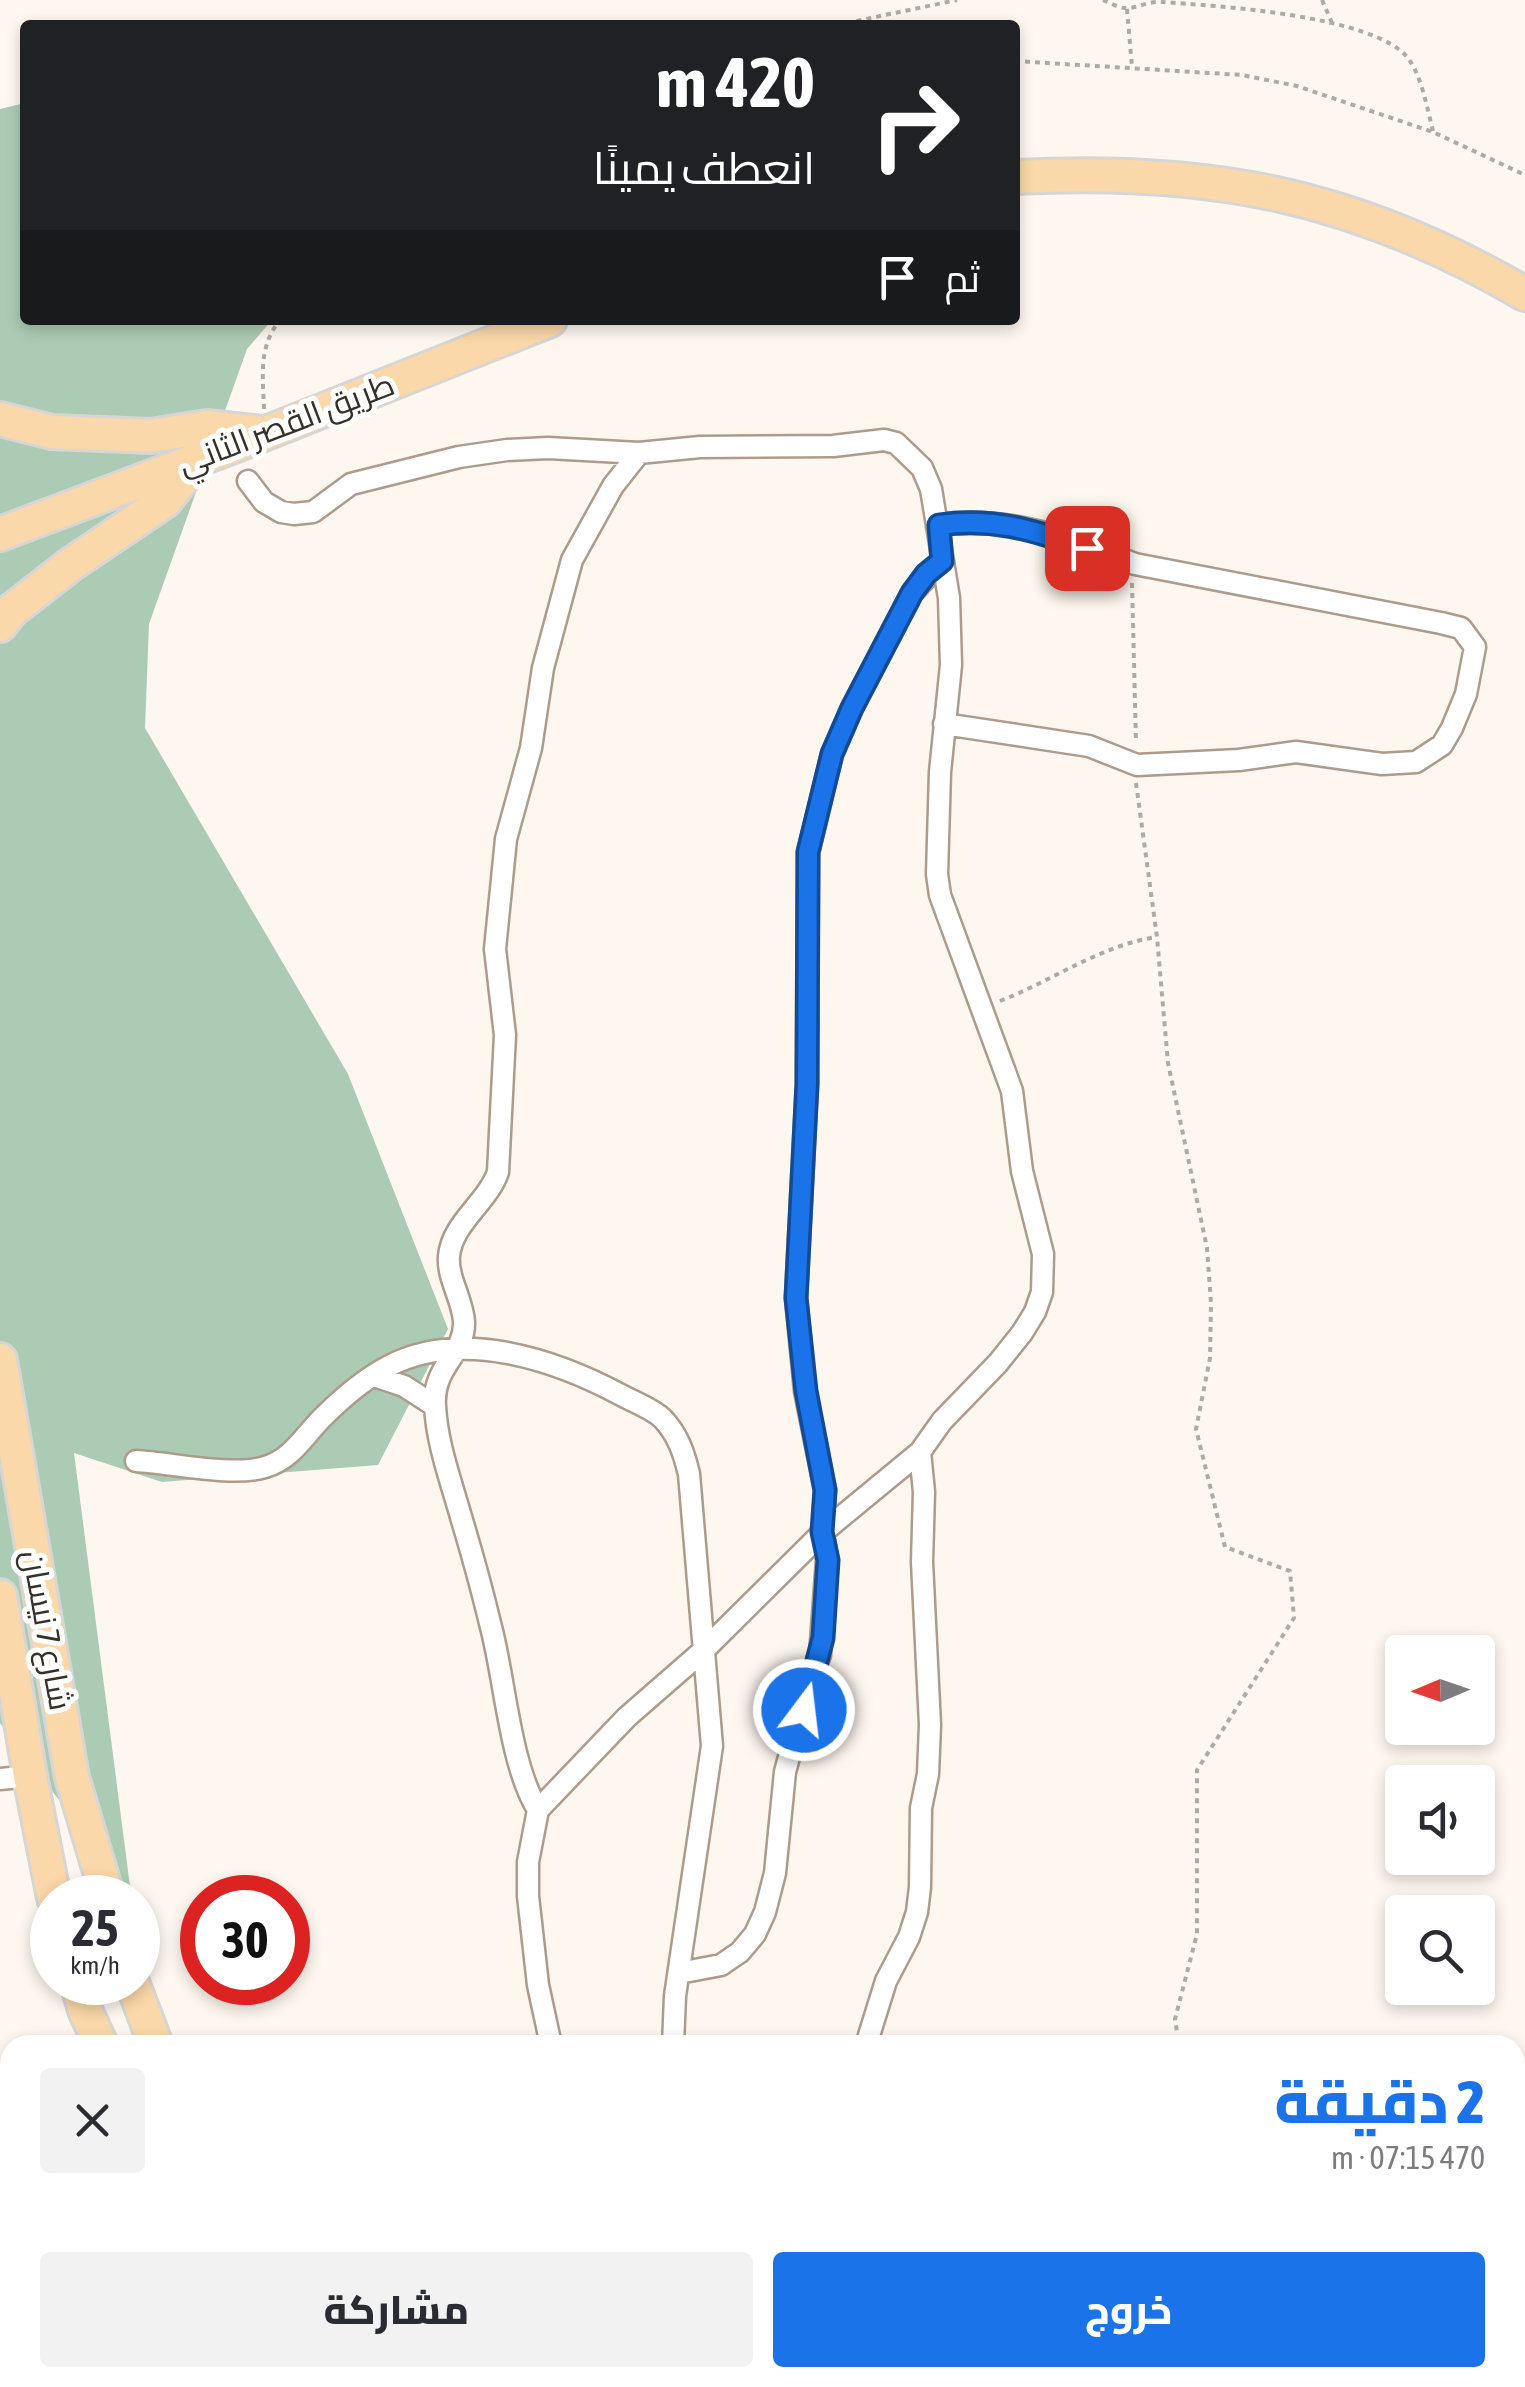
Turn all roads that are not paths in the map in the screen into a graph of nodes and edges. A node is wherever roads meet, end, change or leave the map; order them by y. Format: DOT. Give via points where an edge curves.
graph roads {
  1 [pos="1020,177"];
  2 [pos="1525,294"];
  3 [pos="538,325"];
  4 [pos="0,419"];
  5 [pos="266,434"];
  6 [pos="638,453"];
  7 [pos="198,459"];
  8 [pos="248,482"];
  9 [pos="939,525"];
  10 [pos="11,529"];
  11 [pos="942,561"];
  12 [pos="0,625"];
  13 [pos="944,724"];
  14 [pos="457,1349"];
  15 [pos="0,1360"];
  16 [pos="374,1376"];
  17 [pos="434,1406"];
  18 [pos="920,1452"];
  19 [pos="136,1461"];
  20 [pos="822,1532"];
  21 [pos="0,1596"];
  22 [pos="705,1649"];
  23 [pos="15,1777"];
  24 [pos="538,1810"];
  25 [pos="47,1875"];
  26 [pos="101,1875"];
  27 [pos="680,1973"];
  28 [pos="84,2005"];
  29 [pos="141,2005"];
  30 [pos="96,2035"];
  31 [pos="152,2035"];
  32 [pos="549,2035"];
  33 [pos="674,2035"];
  34 [pos="869,2035"];
  1 -- 2 [label="main road" via="1088,173 1211,181 1312,200 1401,230"];
  3 -- 5 [label="main road, طريق القصر الثاني"];
  4 -- 5 [label="main road" via="52,432 151,436 206,427"];
  5 -- 7 [label="main road, طريق القصر الثاني"];
  6 -- 8 [label="street" via="548,448 459,458 351,484 312,512 294,514 264,502"];
  6 -- 9 [label="street" via="884,440 922,468"];
  6 -- 14 [label="street" via="572,560 506,839 494,950 505,1036 498,1172 448,1256 464,1323"];
  7 -- 10 [label="main road, طريق القصر الثاني"];
  7 -- 12 [label="main road" via="165,501 70,565"];
  9 -- 11 [label="street"];
  9 -- 13 [label="street" via="1004,523 1135,564 1461,628 1474,647 1452,728 1442,745 1416,762 1296,752 1137,765 1089,746"];
  11 -- 13 [label="street" via="952,631"];
  11 -- 20 [label="street" via="912,593 852,708 832,754 808,852 807,1084 796,1298 825,1490"];
  13 -- 18 [label="street" via="940,895 1012,1091 1042,1254 1042,1292 1022,1333"];
  14 -- 16 [label="street" via="409,1359"];
  14 -- 17 [label="street" via="438,1377"];
  14 -- 22 [label="street" via="566,1368 660,1416 684,1451 689,1474"];
  15 -- 26 [label="main road, شارع 7 نيسان" via="72,1777"];
  16 -- 17 [label="street"];
  16 -- 19 [label="street" via="275,1464 239,1472"];
  17 -- 24 [label="street"];
  18 -- 20 [label="street"];
  18 -- 34 [label="street" via="930,1725 920,1887 909,1937"];
  20 -- 22 [label="street"];
  20 -- 27 [label="street" via="828,1560 823,1638 785,1772 765,1912 740,1952 721,1965"];
  21 -- 23 [label="main road, شارع 7 نيسان"];
  22 -- 24 [label="street" via="627,1716"];
  22 -- 27 [label="street" via="712,1746"];
  23 -- 25 [label="main road, شارع 7 نيسان"];
  24 -- 32 [label="street" via="528,1896"];
  27 -- 33 [label="street"];
  28 -- 30 [label="main road"];
  29 -- 31 [label="main road"];
}
